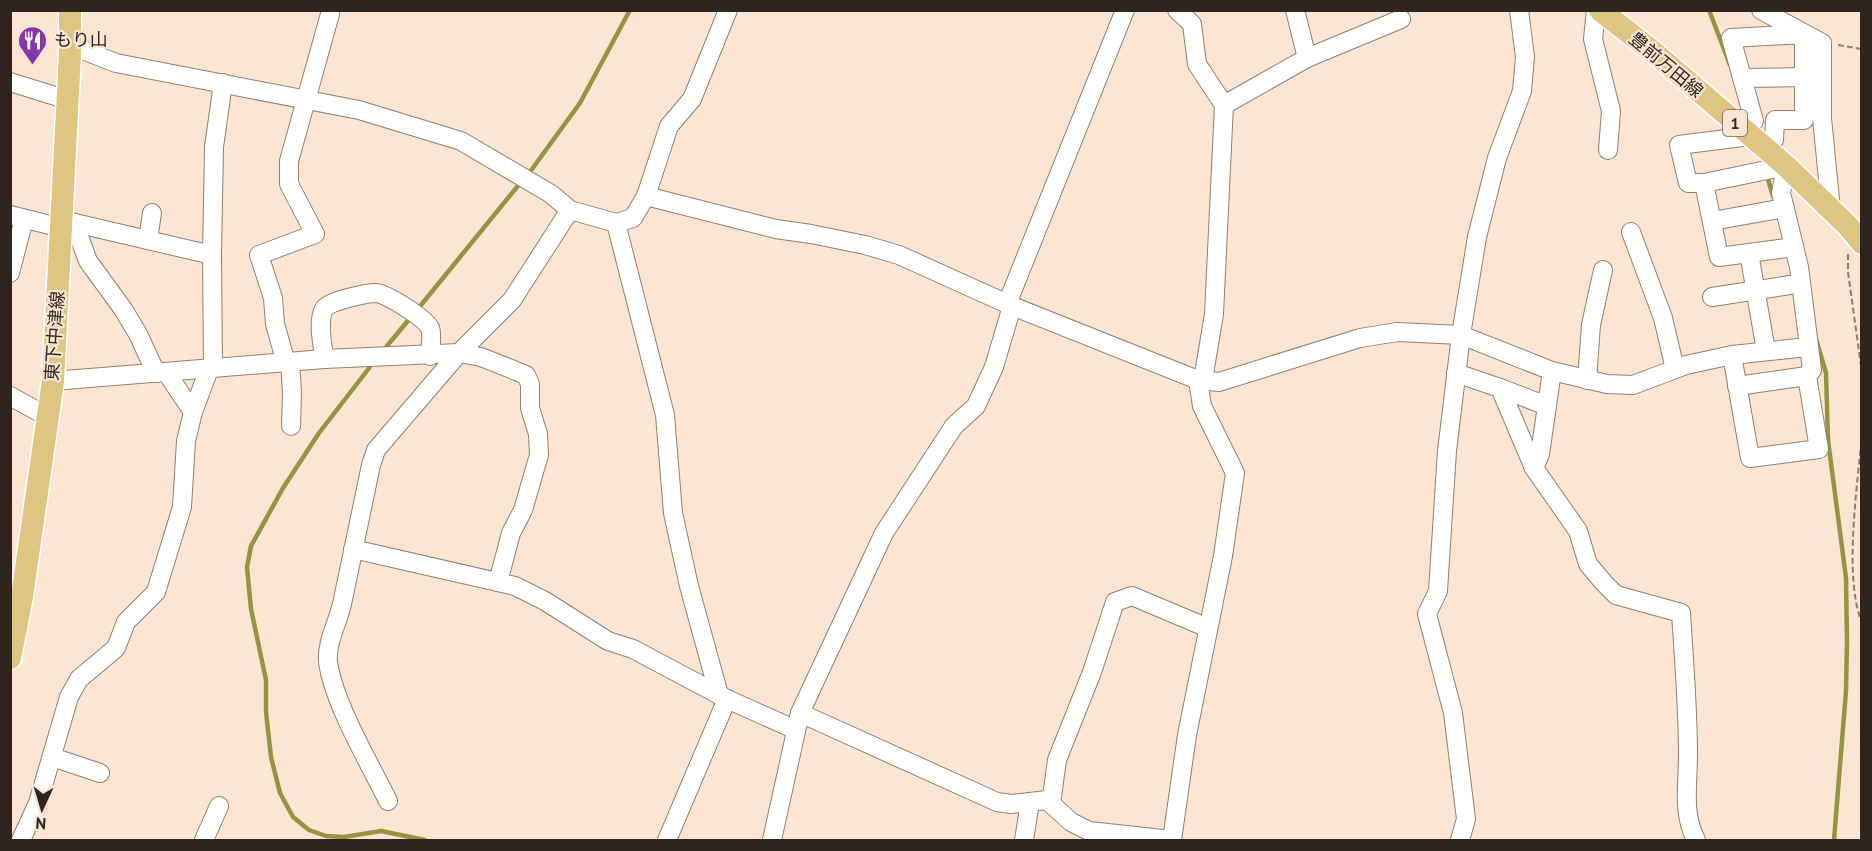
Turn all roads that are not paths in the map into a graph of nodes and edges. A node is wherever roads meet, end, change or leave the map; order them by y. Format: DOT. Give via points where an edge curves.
graph roads {
  1 [pos="70,10"];
  2 [pos="728,10"];
  3 [pos="1125,10"];
  4 [pos="1177,10"];
  5 [pos="1295,10"];
  6 [pos="1519,10"];
  7 [pos="1598,10"];
  8 [pos="1761,10"];
  9 [pos="330,14"];
  10 [pos="1401,19"];
  11 [pos="1804,34"];
  12 [pos="70,45"];
  13 [pos="1307,57"];
  14 [pos="1804,77"];
  15 [pos="1742,78"];
  16 [pos="10,82"];
  17 [pos="223,83"];
  18 [pos="68,100"];
  19 [pos="307,100"];
  20 [pos="1224,105"];
  21 [pos="1775,120"];
  22 [pos="1751,132"];
  23 [pos="1608,150"];
  24 [pos="1786,166"];
  25 [pos="1704,183"];
  26 [pos="646,196"];
  27 [pos="1785,208"];
  28 [pos="570,210"];
  29 [pos="1831,210"];
  30 [pos="152,213"];
  31 [pos="17,217"];
  32 [pos="1712,220"];
  33 [pos="616,223"];
  34 [pos="66,224"];
  35 [pos="1631,232"];
  36 [pos="1855,235"];
  37 [pos="148,240"];
  38 [pos="1794,247"];
  39 [pos="1749,253"];
  40 [pos="212,255"];
  41 [pos="1603,270"];
  42 [pos="10,273"];
  43 [pos="1790,285"];
  44 [pos="1755,291"];
  45 [pos="1712,297"];
  46 [pos="1009,305"];
  47 [pos="1461,335"];
  48 [pos="1808,347"];
  49 [pos="1766,351"];
  50 [pos="459,353"];
  51 [pos="1732,355"];
  52 [pos="430,356"];
  53 [pos="324,360"];
  54 [pos="288,362"];
  55 [pos="211,368"];
  56 [pos="1676,369"];
  57 [pos="1552,371"];
  58 [pos="161,372"];
  59 [pos="1456,373"];
  60 [pos="1808,376"];
  61 [pos="1201,380"];
  62 [pos="1587,380"];
  63 [pos="53,381"];
  64 [pos="1737,386"];
  65 [pos="1500,388"];
  66 [pos="10,396"];
  67 [pos="1547,406"];
  68 [pos="193,412"];
  69 [pos="48,417"];
  70 [pos="291,426"];
  71 [pos="1534,468"];
  72 [pos="353,549"];
  73 [pos="498,582"];
  74 [pos="17,595"];
  75 [pos="1209,628"];
  76 [pos="10,658"];
  77 [pos="723,697"];
  78 [pos="798,721"];
  79 [pos="52,758"];
  80 [pos="100,773"];
  81 [pos="388,801"];
  82 [pos="1030,802"];
  83 [pos="1051,804"];
  84 [pos="219,806"];
  85 [pos="21,840"];
  86 [pos="204,840"];
  87 [pos="667,840"];
  88 [pos="772,840"];
  89 [pos="1024,840"];
  90 [pos="1172,840"];
  91 [pos="1460,840"];
  92 [pos="1696,840"];
  1 -- 12 [label="main road, 東下中津線"];
  2 -- 26 [label="street" via="692,99 669,126"];
  3 -- 46 [label="street"];
  4 -- 20 [label="street" via="1192,24 1197,64"];
  5 -- 13 [label="street"];
  6 -- 47 [label="street" via="1525,57 1522,91 1497,158 1477,237"];
  7 -- 22 [label="main road, 豊前万田線 / 1"];
  7 -- 23 [label="street" via="1593,39 1611,111"];
  8 -- 11 [label="street"];
  9 -- 19 [label="street"];
  10 -- 13 [label="street"];
  11 -- 14 [label="street"];
  11 -- 15 [label="street" via="1731,38"];
  11 -- 29 [label="street" via="1822,43 1822,118"];
  12 -- 17 [label="street" via="116,63"];
  12 -- 18 [label="main road, 東下中津線"];
  13 -- 20 [label="street"];
  14 -- 15 [label="street"];
  14 -- 21 [label="street" via="1804,120"];
  15 -- 22 [label="street"];
  16 -- 18 [label="street"];
  17 -- 19 [label="street"];
  17 -- 40 [label="street" via="214,147"];
  18 -- 34 [label="main road, 東下中津線"];
  19 -- 28 [label="street" via="359,110 461,141 551,194"];
  19 -- 54 [label="street" via="289,161 289,184 315,234 259,255"];
  20 -- 61 [label="street" via="1214,314"];
  21 -- 22 [label="street"];
  21 -- 22 [label="street" via="1774,140"];
  22 -- 24 [label="main road, 豊前万田線 / 1"];
  22 -- 25 [label="street" via="1679,145 1688,183"];
  24 -- 25 [label="street"];
  24 -- 27 [label="street" via="1781,193"];
  24 -- 29 [label="main road, 豊前万田線 / 1"];
  25 -- 32 [label="street"];
  26 -- 33 [label="street" via="633,218"];
  26 -- 46 [label="street" via="899,255"];
  27 -- 32 [label="street"];
  27 -- 38 [label="street"];
  28 -- 33 [label="street"];
  28 -- 50 [label="street" via="512,300"];
  29 -- 36 [label="main road, 豊前万田線 / 1"];
  30 -- 37 [label="street"];
  31 -- 34 [label="street"];
  31 -- 42 [label="street"];
  32 -- 39 [label="street" via="1719,257"];
  33 -- 77 [label="street" via="665,415 673,513 689,586"];
  34 -- 37 [label="street"];
  34 -- 58 [label="street"];
  34 -- 63 [label="main road, 東下中津線"];
  35 -- 56 [label="street" via="1663,318"];
  37 -- 40 [label="street"];
  38 -- 39 [label="street"];
  38 -- 48 [label="street"];
  39 -- 44 [label="street"];
  40 -- 55 [label="street"];
  41 -- 62 [label="street" via="1591,325"];
  43 -- 44 [label="street"];
  44 -- 45 [label="street"];
  44 -- 49 [label="street"];
  46 -- 61 [label="street"];
  46 -- 78 [label="street" via="994,367 976,406 954,426 884,533"];
  47 -- 57 [label="street"];
  47 -- 59 [label="street"];
  47 -- 61 [label="street" via="1397,332 1360,338 1219,382"];
  48 -- 49 [label="street"];
  48 -- 60 [label="street" via="1812,370"];
  49 -- 51 [label="street"];
  50 -- 52 [label="street"];
  50 -- 72 [label="street" via="376,450"];
  50 -- 73 [label="street" via="481,357 526,375 530,384 530,408 539,455"];
  51 -- 56 [label="street"];
  51 -- 64 [label="street"];
  52 -- 53 [label="street"];
  52 -- 53 [label="street" via="431,329 425,321 387,296 375,293 331,302 324,308"];
  53 -- 54 [label="street"];
  54 -- 55 [label="street"];
  54 -- 70 [label="street"];
  55 -- 58 [label="street"];
  55 -- 68 [label="street"];
  56 -- 62 [label="street" via="1633,385"];
  57 -- 62 [label="street"];
  57 -- 67 [label="street"];
  58 -- 63 [label="street"];
  58 -- 68 [label="street"];
  59 -- 65 [label="street"];
  59 -- 91 [label="street" via="1438,591 1427,614 1453,713 1466,819"];
  60 -- 64 [label="street"];
  60 -- 64 [label="street" via="1819,449 1750,458"];
  61 -- 75 [label="street" via="1202,406 1235,473"];
  63 -- 69 [label="main road, 東下中津線"];
  65 -- 67 [label="street"];
  65 -- 71 [label="street"];
  66 -- 69 [label="street"];
  67 -- 71 [label="street"];
  68 -- 79 [label="street" via="186,441 182,507 156,592 126,622 116,648 79,679 69,697"];
  69 -- 74 [label="main road, 東下中津線"];
  71 -- 92 [label="street" via="1578,531 1588,564 1604,584 1616,595 1681,613 1688,755 1686,804 1689,827"];
  72 -- 73 [label="street"];
  72 -- 81 [label="street" via="328,661 335,689"];
  73 -- 77 [label="street" via="545,601 608,641 633,649"];
  74 -- 76 [label="main road, 東下中津線"];
  75 -- 83 [label="street" via="1132,596 1115,602 1057,760"];
  75 -- 90 [label="street"];
  77 -- 78 [label="street"];
  77 -- 87 [label="street"];
  78 -- 82 [label="street" via="997,802"];
  78 -- 88 [label="street"];
  79 -- 80 [label="street"];
  79 -- 85 [label="street"];
  82 -- 83 [label="street" via="1047,800"];
  82 -- 89 [label="street"];
  83 -- 90 [label="street" via="1071,822 1089,831"];
  84 -- 86 [label="street"];
}
